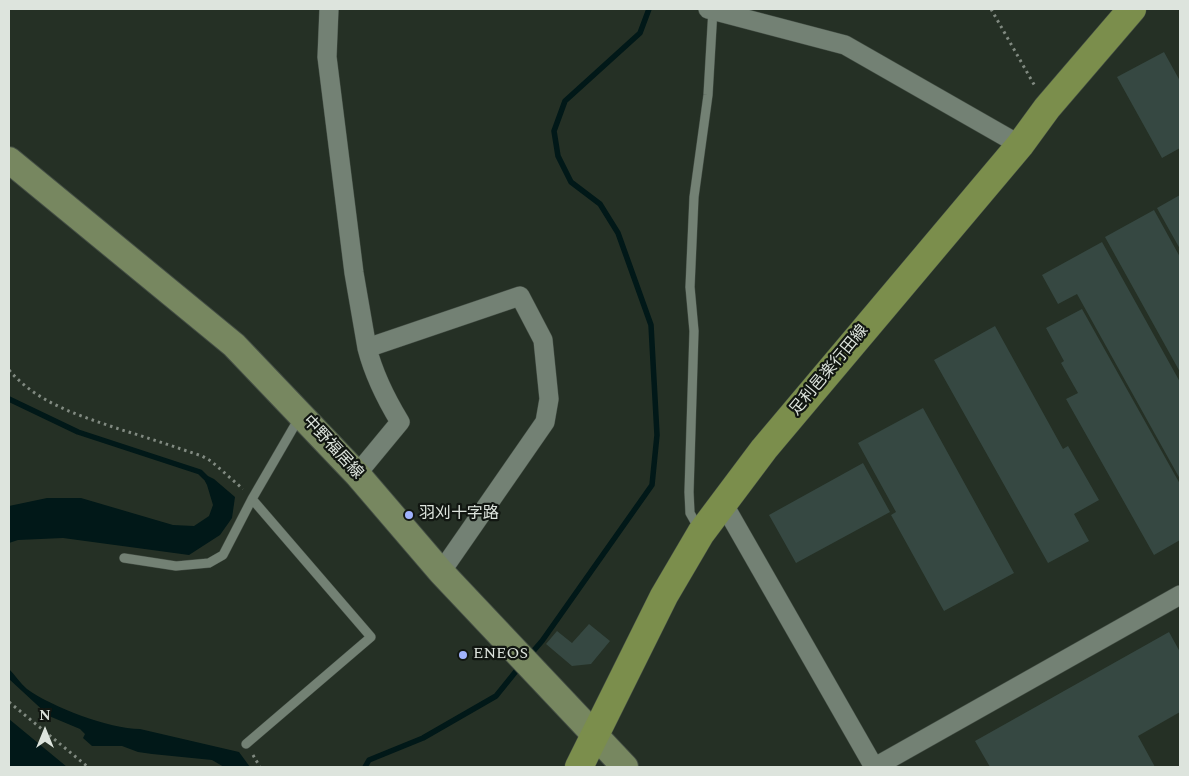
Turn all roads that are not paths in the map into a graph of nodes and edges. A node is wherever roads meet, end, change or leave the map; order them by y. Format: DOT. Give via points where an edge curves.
graph roads {
  1 [pos="329,9"];
  2 [pos="711,9"];
  3 [pos="1132,9"];
  4 [pos="1020,145"];
  5 [pos="9,160"];
  6 [pos="367,348"];
  7 [pos="301,415"];
  8 [pos="357,474"];
  9 [pos="252,499"];
  10 [pos="723,503"];
  11 [pos="701,533"];
  12 [pos="124,558"];
  13 [pos="442,572"];
  14 [pos="1180,595"];
  15 [pos="596,735"];
  16 [pos="246,744"];
  17 [pos="580,767"];
  18 [pos="625,767"];
  19 [pos="874,767"];
  1 -- 6 [label="street" via="327,57 354,273"];
  2 -- 4 [label="street" via="845,45"];
  2 -- 11 [label="lane" via="708,95 694,197 690,287 694,331 689,492 690,513"];
  3 -- 4 [label="main road, 足利邑楽行田線"];
  4 -- 10 [label="main road, 足利邑楽行田線" via="764,449"];
  5 -- 7 [label="main road, 中野福居線" via="234,345"];
  6 -- 8 [label="street" via="386,397 400,422"];
  6 -- 13 [label="street" via="520,296 543,340 549,399 545,422"];
  7 -- 8 [label="main road, 中野福居線"];
  7 -- 9 [label="lane"];
  8 -- 13 [label="main road, 中野福居線"];
  9 -- 12 [label="lane" via="223,555 209,563 176,566"];
  9 -- 16 [label="lane" via="371,637"];
  10 -- 11 [label="main road, 足利邑楽行田線"];
  10 -- 19 [label="street"];
  11 -- 15 [label="main road, 足利邑楽行田線" via="664,596"];
  13 -- 15 [label="main road, 中野福居線"];
  14 -- 19 [label="street"];
  15 -- 17 [label="main road, 足利邑楽行田線"];
  15 -- 18 [label="main road, 中野福居線"];
}
